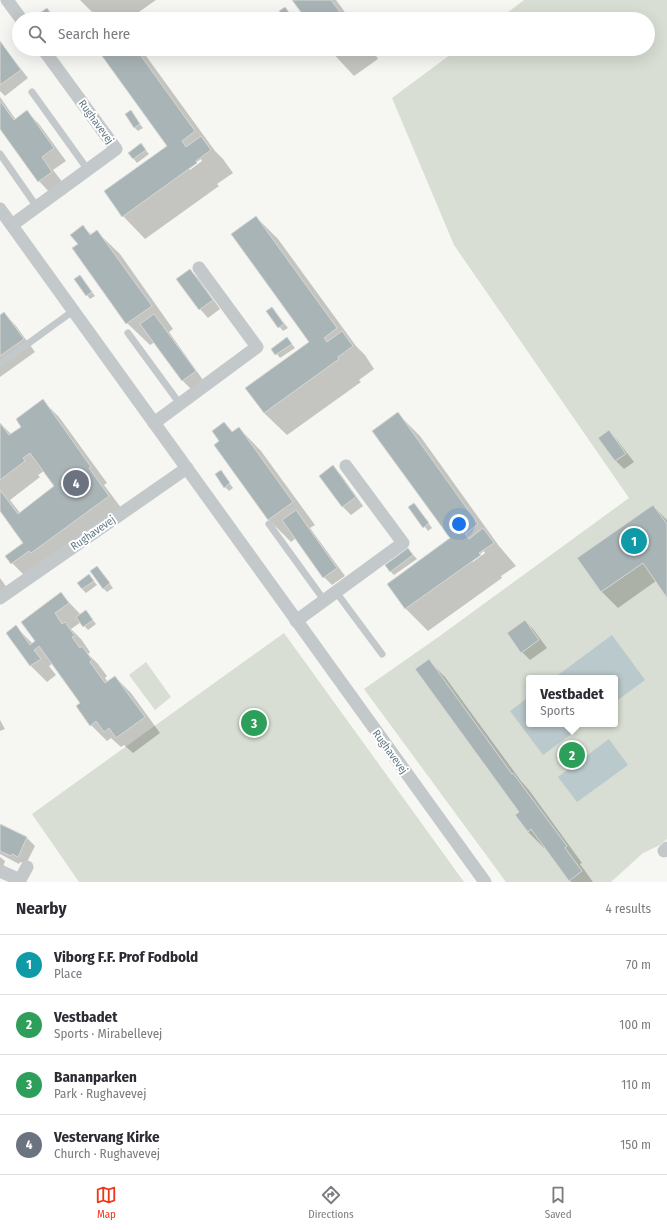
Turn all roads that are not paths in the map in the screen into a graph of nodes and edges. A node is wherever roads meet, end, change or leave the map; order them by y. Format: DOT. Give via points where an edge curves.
graph roads {
  1 [pos="8,0"];
  2 [pos="16,12"];
  3 [pos="48,56"];
  4 [pos="32,92"];
  5 [pos="0,154"];
  6 [pos="88,170"];
  7 [pos="37,207"];
  8 [pos="0,209"];
  9 [pos="12,225"];
  10 [pos="199,268"];
  11 [pos="73,311"];
  12 [pos="128,333"];
  13 [pos="0,364"];
  14 [pos="180,404"];
  15 [pos="154,423"];
  16 [pos="346,466"];
  17 [pos="187,468"];
  18 [pos="269,524"];
  19 [pos="336,592"];
  20 [pos="0,598"];
  21 [pos="324,600"];
  22 [pos="296,621"];
  23 [pos="382,654"];
  24 [pos="27,867"];
  25 [pos="0,871"];
  26 [pos="485,882"];
  1 -- 2 [label="street"];
  3 -- 6 [label="street, Rughavevej" via="116,149"];
  4 -- 6 [label="lane"];
  5 -- 7 [label="lane"];
  6 -- 7 [label="street, Rughavevej"];
  7 -- 9 [label="street, Rughavevej"];
  8 -- 9 [label="street, Rughavevej"];
  9 -- 11 [label="street, Rughavevej"];
  10 -- 14 [label="street" via="257,348"];
  11 -- 13 [label="lane"];
  11 -- 15 [label="street, Rughavevej"];
  12 -- 14 [label="lane"];
  14 -- 15 [label="street"];
  15 -- 17 [label="street, Rughavevej"];
  16 -- 19 [label="street" via="403,543"];
  17 -- 20 [label="street, Rughavevej"];
  17 -- 22 [label="street, Rughavevej"];
  18 -- 21 [label="lane"];
  19 -- 21 [label="street"];
  19 -- 23 [label="lane"];
  21 -- 22 [label="street"];
  22 -- 26 [label="street, Rughavevej"];
  24 -- 25 [label="street" via="20,880"];
}
